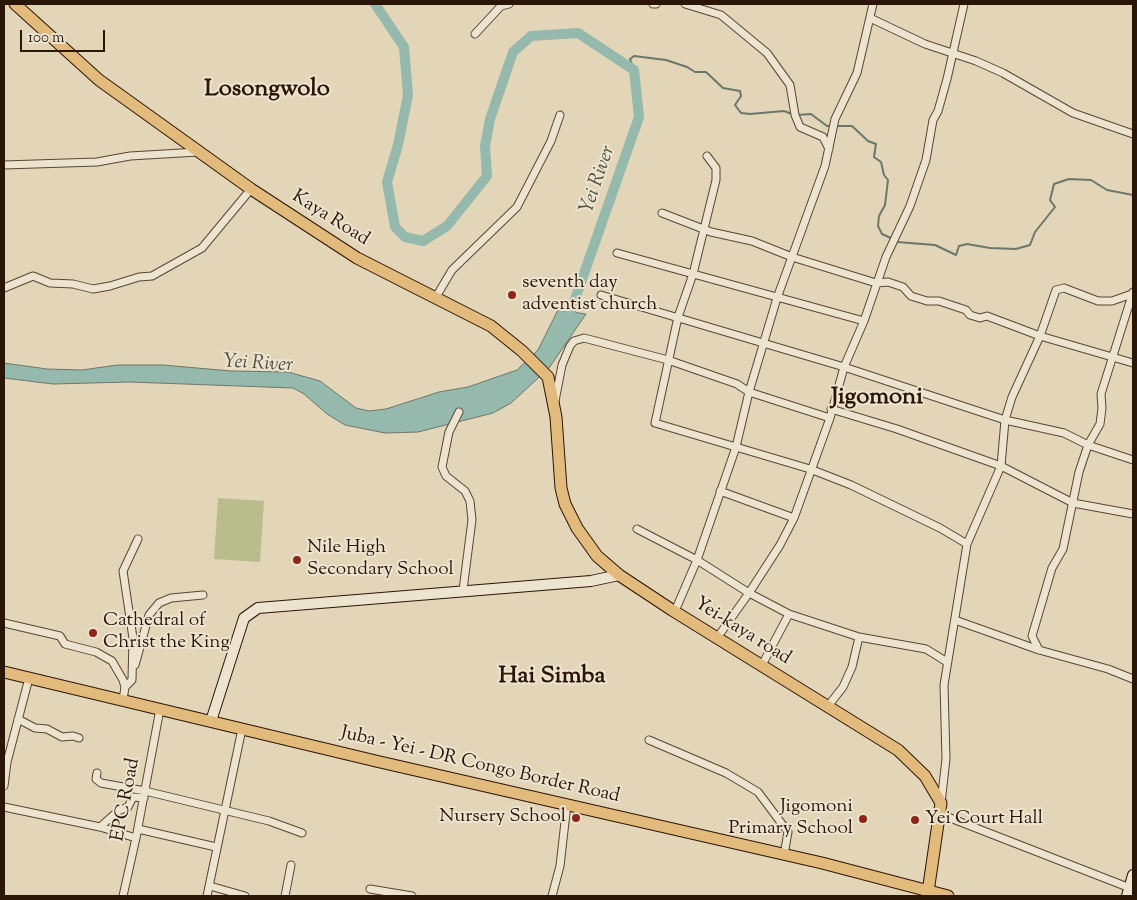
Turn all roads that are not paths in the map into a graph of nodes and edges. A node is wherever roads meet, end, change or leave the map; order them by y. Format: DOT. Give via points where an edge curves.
graph roads {
  1 [pos="15,4"];
  2 [pos="509,4"];
  3 [pos="685,4"];
  4 [pos="874,4"];
  5 [pos="964,4"];
  6 [pos="870,18"];
  7 [pos="475,34"];
  8 [pos="952,53"];
  9 [pos="560,115"];
  10 [pos="1133,134"];
  11 [pos="829,150"];
  12 [pos="198,152"];
  13 [pos="707,156"];
  14 [pos="4,165"];
  15 [pos="251,189"];
  16 [pos="662,213"];
  17 [pos="705,230"];
  18 [pos="617,253"];
  19 [pos="792,257"];
  20 [pos="693,274"];
  21 [pos="876,283"];
  22 [pos="4,288"];
  23 [pos="1133,292"];
  24 [pos="601,295"];
  25 [pos="436,297"];
  26 [pos="777,298"];
  27 [pos="678,317"];
  28 [pos="864,321"];
  29 [pos="1040,336"];
  30 [pos="765,344"];
  31 [pos="1112,357"];
  32 [pos="668,360"];
  33 [pos="1133,364"];
  34 [pos="844,367"];
  35 [pos="548,377"];
  36 [pos="749,392"];
  37 [pos="554,403"];
  38 [pos="831,409"];
  39 [pos="459,412"];
  40 [pos="830,418"];
  41 [pos="1005,420"];
  42 [pos="1088,445"];
  43 [pos="736,447"];
  44 [pos="1133,460"];
  45 [pos="1001,466"];
  46 [pos="810,469"];
  47 [pos="720,491"];
  48 [pos="1073,502"];
  49 [pos="1133,514"];
  50 [pos="794,518"];
  51 [pos="637,529"];
  52 [pos="138,539"];
  53 [pos="967,544"];
  54 [pos="697,560"];
  55 [pos="619,574"];
  56 [pos="463,590"];
  57 [pos="749,594"];
  58 [pos="203,595"];
  59 [pos="675,611"];
  60 [pos="790,614"];
  61 [pos="955,620"];
  62 [pos="4,623"];
  63 [pos="859,637"];
  64 [pos="716,638"];
  65 [pos="1040,650"];
  66 [pos="947,662"];
  67 [pos="762,665"];
  68 [pos="4,672"];
  69 [pos="132,673"];
  70 [pos="29,678"];
  71 [pos="1133,679"];
  72 [pos="125,687"];
  73 [pos="123,700"];
  74 [pos="828,706"];
  75 [pos="160,709"];
  76 [pos="18,718"];
  77 [pos="211,721"];
  78 [pos="242,729"];
  79 [pos="80,738"];
  80 [pos="649,740"];
  81 [pos="97,773"];
  82 [pos="4,786"];
  83 [pos="144,795"];
  84 [pos="567,804"];
  85 [pos="4,807"];
  86 [pos="941,809"];
  87 [pos="225,811"];
  88 [pos="100,826"];
  89 [pos="138,829"];
  90 [pos="302,833"];
  91 [pos="136,838"];
  92 [pos="216,847"];
  93 [pos="784,855"];
  94 [pos="291,865"];
  95 [pos="1133,875"];
  96 [pos="210,886"];
  97 [pos="370,889"];
  98 [pos="1128,892"];
  99 [pos="928,894"];
  100 [pos="402,895"];
  101 [pos="123,896"];
  102 [pos="207,896"];
  103 [pos="245,896"];
  104 [pos="285,896"];
  105 [pos="412,896"];
  106 [pos="552,896"];
  107 [pos="948,896"];
  1 -- 12 [label="main road, Kaya Road" via="99,80"];
  2 -- 7 [label="street" via="501,6"];
  3 -- 11 [label="street" via="720,15 767,53 790,85 800,126 823,137"];
  4 -- 6 [label="street"];
  5 -- 8 [label="street"];
  6 -- 8 [label="street"];
  6 -- 11 [label="street" via="857,73 834,126"];
  8 -- 10 [label="street" via="1003,73 1073,113"];
  8 -- 21 [label="street" via="940,103 932,120 926,160 910,206"];
  9 -- 25 [label="street" via="518,207 452,270"];
  11 -- 19 [label="street"];
  12 -- 14 [label="street" via="130,156 97,162"];
  12 -- 15 [label="main road, Kaya Road"];
  13 -- 17 [label="street" via="717,173"];
  15 -- 22 [label="street" via="202,248 152,276 139,276 93,289 50,283 33,276"];
  15 -- 25 [label="main road, Kaya Road" via="357,258"];
  16 -- 17 [label="street"];
  17 -- 19 [label="street" via="752,241"];
  17 -- 20 [label="street"];
  18 -- 20 [label="street"];
  19 -- 21 [label="street"];
  19 -- 26 [label="street"];
  20 -- 26 [label="street"];
  20 -- 27 [label="street"];
  21 -- 28 [label="street"];
  21 -- 29 [label="street" via="888,282 903,287 911,296 957,307 980,318 987,316"];
  23 -- 29 [label="street" via="1112,301 1098,302 1064,288 1056,290"];
  23 -- 31 [label="street"];
  24 -- 27 [label="street"];
  25 -- 35 [label="main road, Kaya Road" via="491,326"];
  26 -- 28 [label="street"];
  26 -- 30 [label="street"];
  27 -- 30 [label="street"];
  27 -- 32 [label="street"];
  28 -- 34 [label="street"];
  29 -- 31 [label="street"];
  29 -- 41 [label="street"];
  30 -- 34 [label="street"];
  30 -- 36 [label="street"];
  31 -- 33 [label="street"];
  31 -- 42 [label="street" via="1101,394 1100,424"];
  32 -- 36 [label="street" via="737,384"];
  32 -- 37 [label="street" via="584,338 574,341 562,365"];
  32 -- 43 [label="street" via="655,423"];
  34 -- 38 [label="street"];
  34 -- 41 [label="street"];
  35 -- 37 [label="main road, Yei-kaya road"];
  36 -- 40 [label="street"];
  36 -- 43 [label="street"];
  37 -- 55 [label="main road, Yei-kaya road" via="561,488 570,517 588,547"];
  38 -- 40 [label="street"];
  38 -- 45 [label="street"];
  39 -- 56 [label="street" via="449,432 442,467 446,476 465,491 470,501 472,520"];
  40 -- 46 [label="street"];
  41 -- 42 [label="street" via="1064,433"];
  41 -- 45 [label="street"];
  42 -- 44 [label="street"];
  42 -- 48 [label="street"];
  43 -- 46 [label="street"];
  43 -- 47 [label="street"];
  45 -- 48 [label="street"];
  45 -- 53 [label="street"];
  46 -- 50 [label="street"];
  46 -- 53 [label="street" via="851,485"];
  47 -- 50 [label="street"];
  47 -- 54 [label="street"];
  48 -- 49 [label="street"];
  48 -- 65 [label="street" via="1063,549 1052,568 1032,636"];
  50 -- 57 [label="street"];
  51 -- 54 [label="street"];
  52 -- 69 [label="street" via="123,571 132,624"];
  53 -- 61 [label="street"];
  54 -- 57 [label="street"];
  54 -- 59 [label="street"];
  55 -- 56 [label="street" via="591,581"];
  55 -- 59 [label="main road, Yei-kaya road"];
  56 -- 77 [label="street" via="258,608 244,618"];
  57 -- 60 [label="street"];
  57 -- 64 [label="street"];
  58 -- 69 [label="street" via="171,598 159,603 149,615"];
  59 -- 64 [label="main road, Yei-kaya road"];
  60 -- 63 [label="street"];
  60 -- 67 [label="street"];
  61 -- 65 [label="street"];
  61 -- 66 [label="street"];
  62 -- 72 [label="street" via="60,636 65,644 96,652 112,661"];
  63 -- 66 [label="street" via="926,649"];
  63 -- 74 [label="street" via="852,667 843,687"];
  64 -- 67 [label="main road, Yei-kaya road"];
  65 -- 71 [label="street"];
  66 -- 86 [label="street" via="946,759"];
  67 -- 74 [label="main road, Yei-kaya road"];
  68 -- 70 [label="main road, Juba - Yei - DR Congo Border Road"];
  69 -- 72 [label="street" via="132,680"];
  70 -- 73 [label="main road, Juba - Yei - DR Congo Border Road"];
  70 -- 76 [label="street"];
  72 -- 73 [label="street"];
  73 -- 75 [label="main road, Juba - Yei - DR Congo Border Road"];
  74 -- 86 [label="main road, Yei-kaya road" via="913,763 925,776"];
  75 -- 77 [label="main road, Juba - Yei - DR Congo Border Road"];
  75 -- 83 [label="street, EPC Road"];
  76 -- 79 [label="street" via="62,737"];
  76 -- 82 [label="street"];
  77 -- 78 [label="main road, Juba - Yei - DR Congo Border Road"];
  78 -- 84 [label="main road, Juba - Yei - DR Congo Border Road"];
  78 -- 87 [label="street"];
  80 -- 93 [label="street" via="726,773 758,792 788,832"];
  81 -- 83 [label="street" via="96,779 101,783"];
  83 -- 87 [label="street"];
  83 -- 88 [label="street" via="133,797 128,806"];
  83 -- 89 [label="street, EPC Road"];
  84 -- 93 [label="main road, Juba - Yei - DR Congo Border Road"];
  84 -- 106 [label="street" via="560,866"];
  85 -- 88 [label="street"];
  86 -- 98 [label="street"];
  86 -- 99 [label="main road"];
  87 -- 90 [label="street"];
  87 -- 92 [label="street"];
  88 -- 91 [label="street"];
  89 -- 91 [label="street, EPC Road"];
  89 -- 92 [label="street"];
  91 -- 101 [label="street, EPC Road"];
  92 -- 96 [label="street"];
  93 -- 99 [label="main road, Juba - Yei - DR Congo Border Road"];
  94 -- 104 [label="street"];
  95 -- 98 [label="street"];
  96 -- 102 [label="street"];
  96 -- 103 [label="street"];
  97 -- 100 [label="street"];
  99 -- 107 [label="main road, Juba - Yei - DR Congo Border Road"];
  100 -- 105 [label="street"];
}
